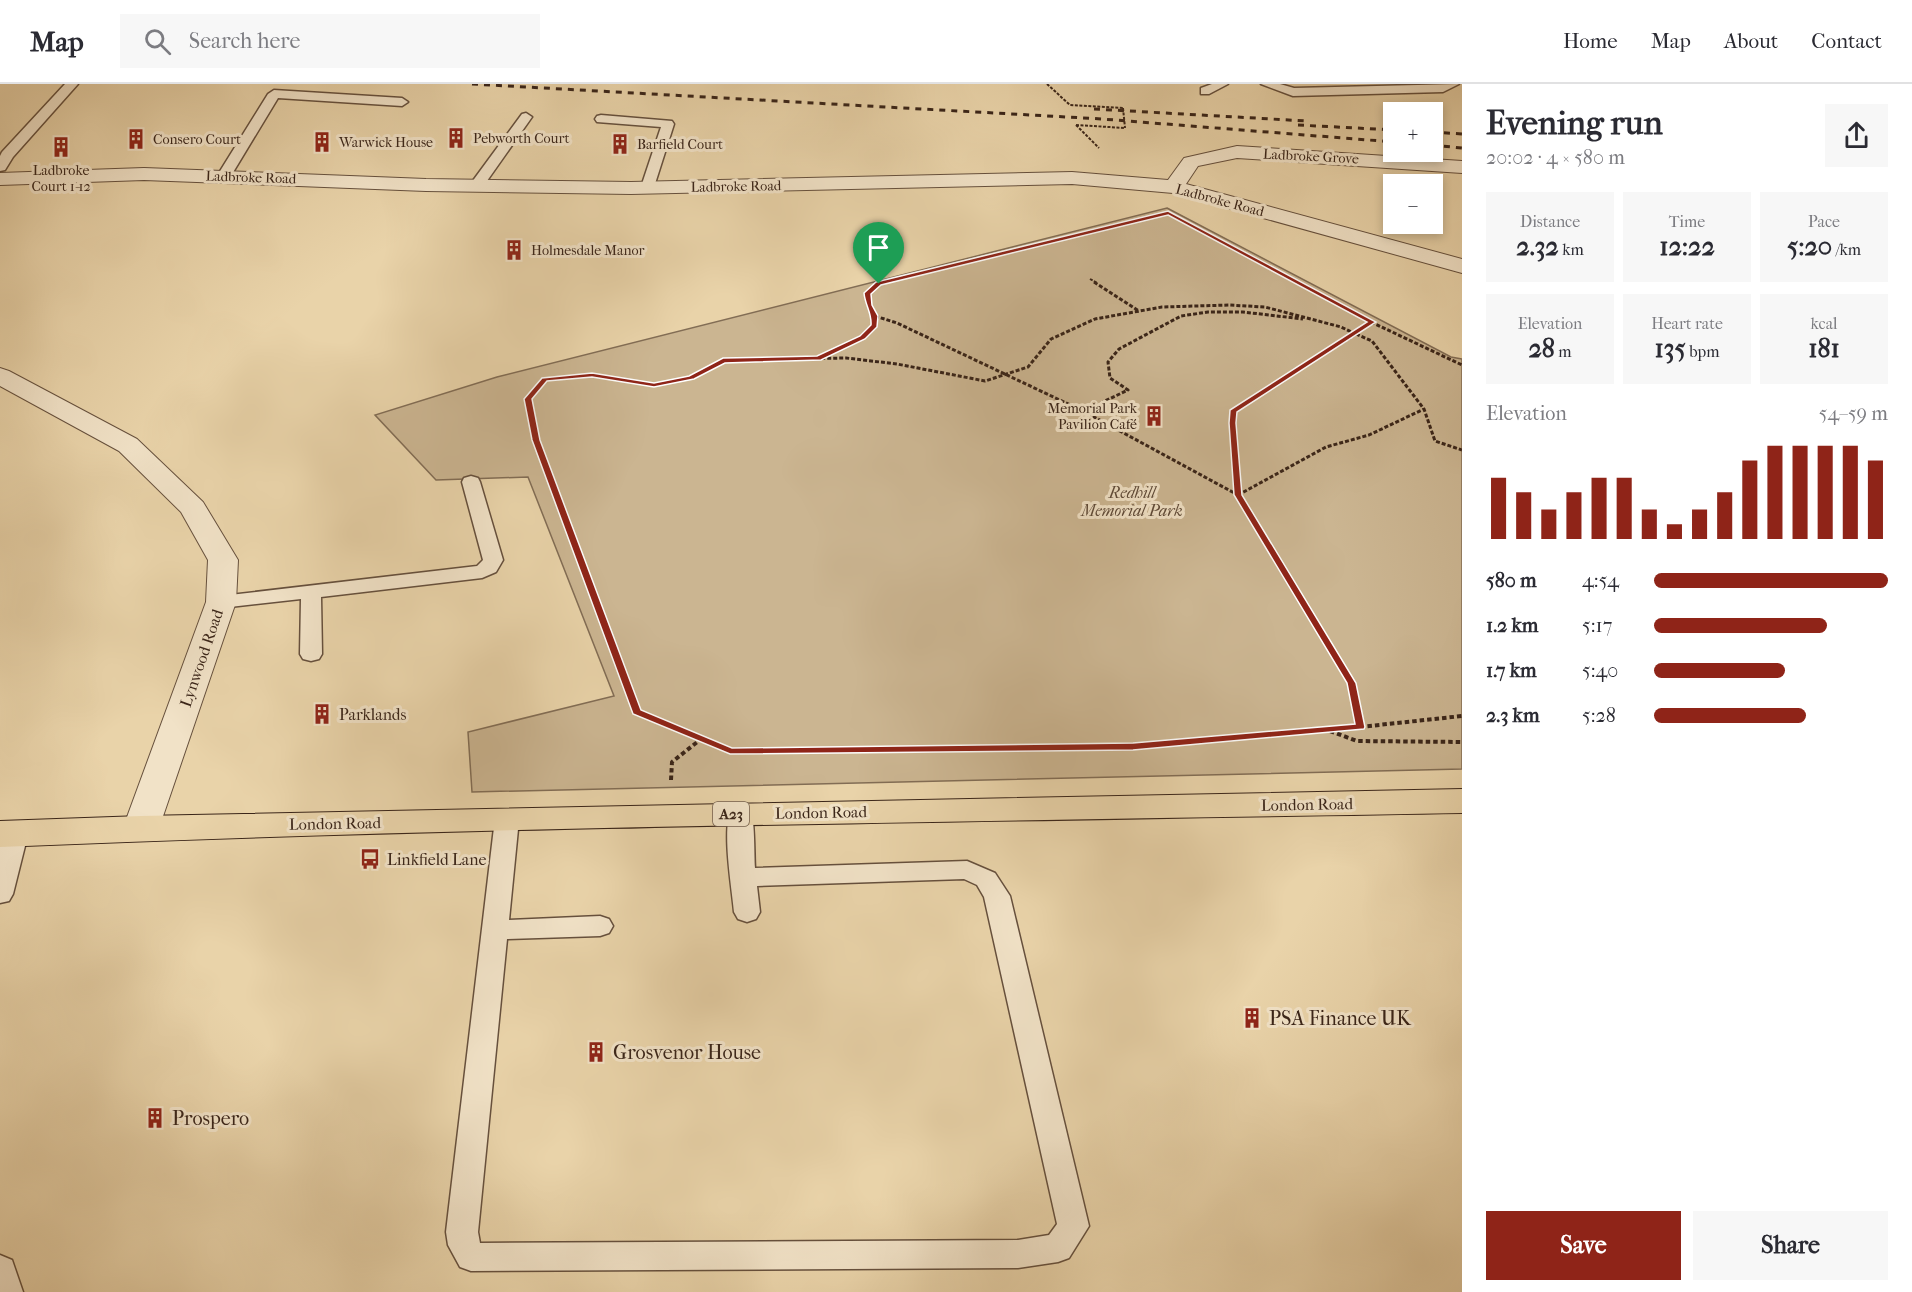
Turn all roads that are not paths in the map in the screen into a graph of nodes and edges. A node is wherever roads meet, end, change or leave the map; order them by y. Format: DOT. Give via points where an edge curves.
graph roads {
  1 [pos="72,84"];
  2 [pos="1222,84"];
  3 [pos="1267,84"];
  4 [pos="1453,84"];
  5 [pos="1205,91"];
  6 [pos="402,102"];
  7 [pos="526,117"];
  8 [pos="601,119"];
  9 [pos="0,166"];
  10 [pos="1462,167"];
  11 [pos="224,176"];
  12 [pos="0,179"];
  13 [pos="477,185"];
  14 [pos="648,187"];
  15 [pos="1174,187"];
  16 [pos="1462,266"];
  17 [pos="0,376"];
  18 [pos="471,483"];
  19 [pos="311,593"];
  20 [pos="221,603"];
  21 [pos="311,654"];
  22 [pos="1462,801"];
  23 [pos="741,814"];
  24 [pos="507,819"];
  25 [pos="141,828"];
  26 [pos="8,834"];
  27 [pos="743,877"];
  28 [pos="0,894"];
  29 [pos="747,912"];
  30 [pos="600,926"];
  31 [pos="495,930"];
  32 [pos="0,1270"];
  33 [pos="6,1292"];
  1 -- 9 [label="lane"];
  2 -- 5 [label="lane"];
  3 -- 4 [label="lane" via="1293,92"];
  6 -- 11 [label="lane" via="274,94"];
  7 -- 13 [label="lane"];
  8 -- 14 [label="lane" via="668,124"];
  10 -- 15 [label="street, Ladbroke Grove" via="1237,152 1191,162"];
  11 -- 12 [label="street, Ladbroke Road" via="103,174"];
  11 -- 13 [label="street, Ladbroke Road"];
  13 -- 14 [label="street, Ladbroke Road"];
  14 -- 15 [label="street, Ladbroke Road" via="1061,178"];
  15 -- 16 [label="street, Ladbroke Road"];
  17 -- 20 [label="street, Lynwood Road" via="128,445 193,508 223,560"];
  18 -- 19 [label="lane" via="492,560 489,568"];
  19 -- 20 [label="lane"];
  19 -- 21 [label="lane"];
  20 -- 25 [label="street, Lynwood Road"];
  22 -- 23 [label="main road, London Road / A23"];
  23 -- 24 [label="main road, London Road / A23"];
  23 -- 27 [label="lane"];
  24 -- 25 [label="main road, London Road / A23"];
  24 -- 31 [label="lane"];
  25 -- 26 [label="main road, London Road / A23"];
  26 -- 28 [label="lane"];
  27 -- 29 [label="lane"];
  27 -- 31 [label="lane" via="967,870 986,879 997,896 1073,1226 1058,1248 1018,1254 471,1257 462,1232"];
  30 -- 31 [label="lane"];
  32 -- 33 [label="lane"];
}
